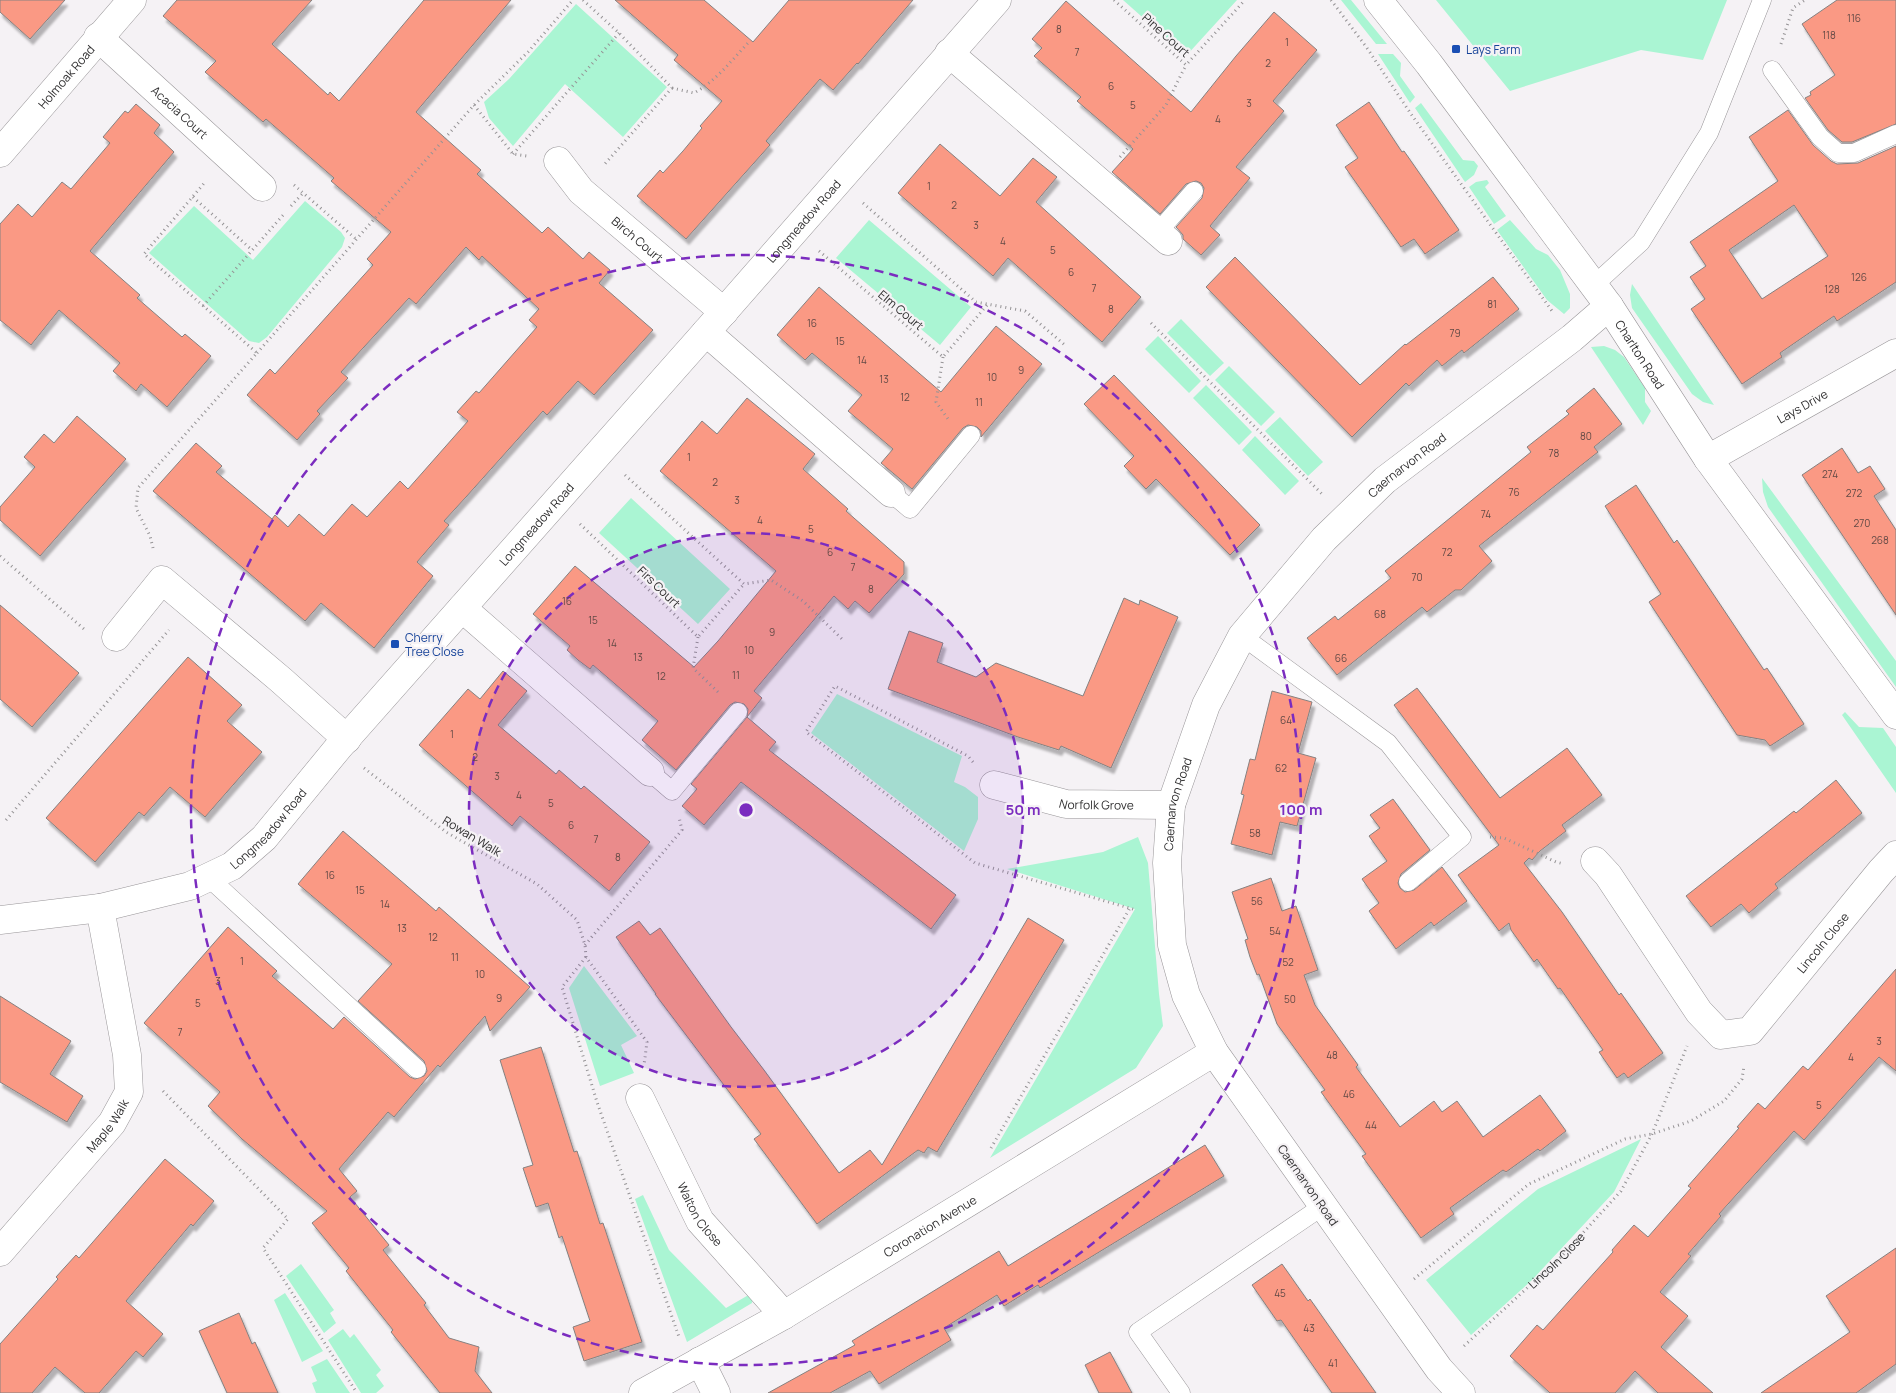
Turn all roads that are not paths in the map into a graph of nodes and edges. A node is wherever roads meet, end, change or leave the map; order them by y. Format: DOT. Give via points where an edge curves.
graph roads {
  1 [pos="132,0"];
  2 [pos="996,0"];
  3 [pos="1378,0"];
  4 [pos="1762,0"];
  5 [pos="98,37"];
  6 [pos="949,53"];
  7 [pos="1772,70"];
  8 [pos="1896,134"];
  9 [pos="0,153"];
  10 [pos="558,160"];
  11 [pos="262,187"];
  12 [pos="1194,191"];
  13 [pos="1163,236"];
  14 [pos="1601,296"];
  15 [pos="724,312"];
  16 [pos="706,332"];
  17 [pos="1896,353"];
  18 [pos="968,438"];
  19 [pos="1708,458"];
  20 [pos="891,493"];
  21 [pos="462,608"];
  22 [pos="1242,636"];
  23 [pos="116,637"];
  24 [pos="738,712"];
  25 [pos="1896,715"];
  26 [pos="343,743"];
  27 [pos="650,772"];
  28 [pos="994,784"];
  29 [pos="1171,805"];
  30 [pos="1896,854"];
  31 [pos="1601,868"];
  32 [pos="208,877"];
  33 [pos="1408,882"];
  34 [pos="100,908"];
  35 [pos="0,920"];
  36 [pos="1214,1052"];
  37 [pos="417,1068"];
  38 [pos="640,1098"];
  39 [pos="1323,1206"];
  40 [pos="0,1252"];
  41 [pos="784,1315"];
  42 [pos="694,1364"];
  43 [pos="643,1393"];
  44 [pos="716,1393"];
  45 [pos="1182,1393"];
  46 [pos="1461,1393"];
  1 -- 5 [label="street, Holmoak Road"];
  2 -- 6 [label="street, Longmeadow Road"];
  3 -- 14 [label="street, Charlton Road"];
  4 -- 14 [label="lane" via="1709,132 1641,242"];
  5 -- 9 [label="street, Holmoak Road"];
  5 -- 11 [label="street, Acacia Court"];
  6 -- 13 [label="street"];
  6 -- 15 [label="street, Longmeadow Road"];
  7 -- 8 [label="lane" via="1820,138 1838,153 1854,153"];
  10 -- 15 [label="street, Birch Court" via="581,191"];
  12 -- 13 [label="lane"];
  14 -- 19 [label="street, Charlton Road"];
  14 -- 22 [label="street, Caernarvon Road" via="1572,338 1385,480 1324,539"];
  15 -- 16 [label="street, Longmeadow Road"];
  16 -- 20 [label="street"];
  16 -- 21 [label="street, Longmeadow Road"];
  17 -- 19 [label="street, Lays Drive"];
  18 -- 20 [label="lane" via="910,509"];
  19 -- 25 [label="street, Charlton Road"];
  21 -- 26 [label="street, Longmeadow Road"];
  21 -- 27 [label="street"];
  22 -- 29 [label="street, Caernarvon Road" via="1206,705"];
  22 -- 33 [label="lane" via="1388,743 1462,837"];
  23 -- 26 [label="street" via="162,580 281,680"];
  24 -- 27 [label="lane" via="672,791"];
  26 -- 32 [label="street, Longmeadow Road" via="264,838 232,866"];
  28 -- 29 [label="street, Norfolk Grove" via="1066,804"];
  29 -- 36 [label="street, Caernarvon Road" via="1167,864 1172,945 1186,995"];
  30 -- 31 [label="street, Lincoln Close" via="1750,1031 1721,1035 1699,1012"];
  32 -- 34 [label="street, Longmeadow Road" via="190,886"];
  32 -- 37 [label="lane"];
  34 -- 35 [label="street, Longmeadow Road"];
  34 -- 40 [label="street, Maple Walk" via="127,1055 128,1092 112,1123"];
  36 -- 39 [label="street, Caernarvon Road"];
  36 -- 41 [label="street, Coronation Avenue"];
  38 -- 41 [label="street, Walton Close" via="700,1221"];
  39 -- 45 [label="lane" via="1138,1332"];
  39 -- 46 [label="street, Caernarvon Road" via="1438,1369"];
  41 -- 42 [label="street, Coronation Avenue"];
  42 -- 43 [label="street, Coronation Avenue"];
  42 -- 44 [label="street"];
}
